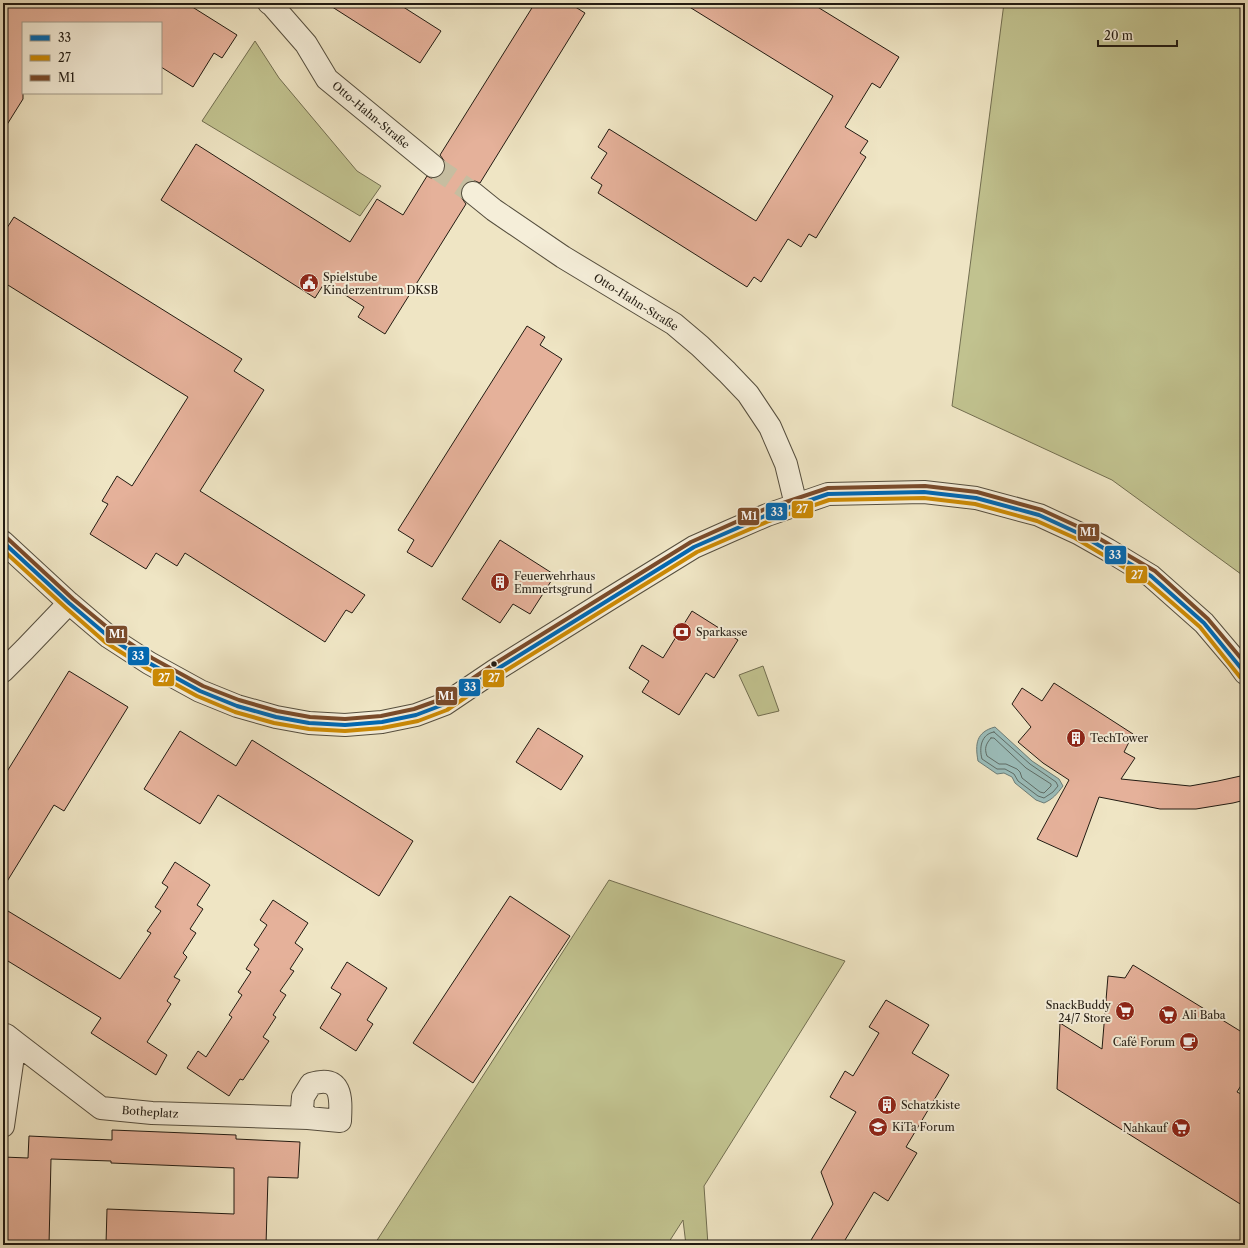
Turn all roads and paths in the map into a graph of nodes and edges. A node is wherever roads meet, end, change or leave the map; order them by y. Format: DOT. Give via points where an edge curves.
graph roads {
  1 [pos="269,3"];
  2 [pos="433,166"];
  3 [pos="473,193"];
  4 [pos="796,504"];
  5 [pos="3,542"];
  6 [pos="69,603"];
  7 [pos="3,671"];
  8 [pos="1245,673"];
  9 [pos="9,1037"];
  10 [pos="308,1118"];
  11 [pos="3,1126"];
  1 -- 2 [label="street, Otto-Hahn-Straße" via="306,44 327,79"];
  3 -- 4 [label="street, Otto-Hahn-Straße" via="563,257 674,324 700,346 748,394 770,428 786,464"];
  4 -- 6 [label="street" via="694,548 445,704 416,715 382,722 345,725 309,723 237,706 200,691 149,663 109,636"];
  4 -- 8 [label="street" via="828,494 924,492 976,498 1032,512 1078,533 1151,576 1204,623"];
  5 -- 6 [label="street"];
  6 -- 7 [label="street"];
  9 -- 10 [label="street, Botheplatz" via="101,1108 152,1113"];
  9 -- 11 [label="street, Botheplatz"];
}
